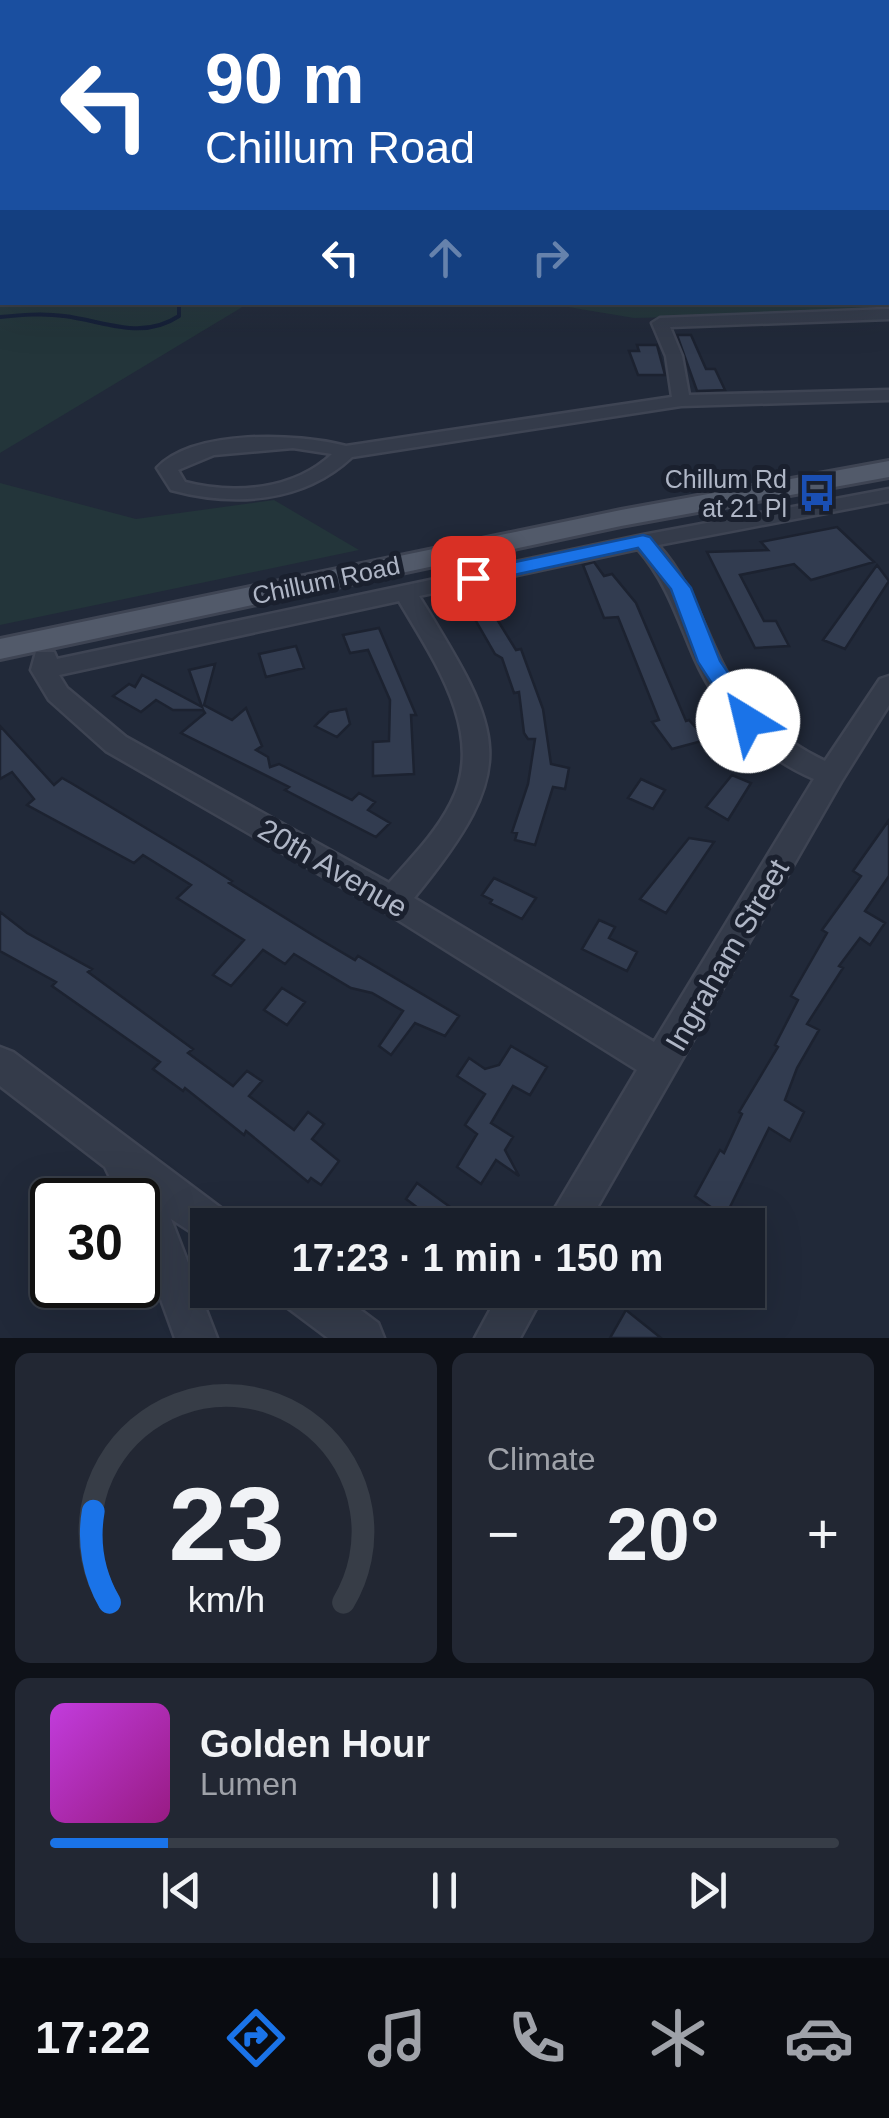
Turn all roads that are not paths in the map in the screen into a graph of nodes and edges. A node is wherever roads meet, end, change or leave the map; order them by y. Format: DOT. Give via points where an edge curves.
graph roads {
  1 [pos="889,314"];
  2 [pos="889,395"];
  3 [pos="681,401"];
  4 [pos="346,452"];
  5 [pos="889,470"];
  6 [pos="889,495"];
  7 [pos="643,541"];
  8 [pos="405,592"];
  9 [pos="0,649"];
  10 [pos="45,655"];
  11 [pos="889,685"];
  12 [pos="831,775"];
  13 [pos="393,902"];
  14 [pos="0,1064"];
  15 [pos="662,1066"];
  16 [pos="117,1154"];
  17 [pos="575,1208"];
  18 [pos="190,1209"];
  19 [pos="322,1308"];
  20 [pos="514,1308"];
  21 [pos="196,1338"];
  22 [pos="363,1338"];
  23 [pos="496,1338"];
  1 -- 3 [label="street" via="660,324 674,356"];
  2 -- 3 [label="street"];
  3 -- 4 [label="street"];
  4 -- 4 [label="street" via="300,482 240,493 178,486 168,468 193,454 230,448 305,442"];
  5 -- 10 [label="main road, Chillum Road" via="621,518"];
  6 -- 7 [label="street, Chillum Road"];
  7 -- 8 [label="street, Chillum Road"];
  7 -- 12 [label="street" via="681,588 709,662 748,721 778,749"];
  8 -- 10 [label="street, Chillum Road"];
  8 -- 13 [label="street" via="470,714 474,766 473,786 448,830"];
  9 -- 10 [label="main road, Chillum Road"];
  10 -- 13 [label="street, 20th Avenue" via="58,694 116,744"];
  11 -- 12 [label="street, Ingraham Street"];
  12 -- 15 [label="street, Ingraham Street"];
  13 -- 15 [label="street, 20th Avenue"];
  14 -- 16 [label="street"];
  15 -- 17 [label="street, Ingraham Street"];
  16 -- 18 [label="street"];
  16 -- 21 [label="street" via="147,1208"];
  19 -- 22 [label="street"];
  20 -- 23 [label="street"];
}
